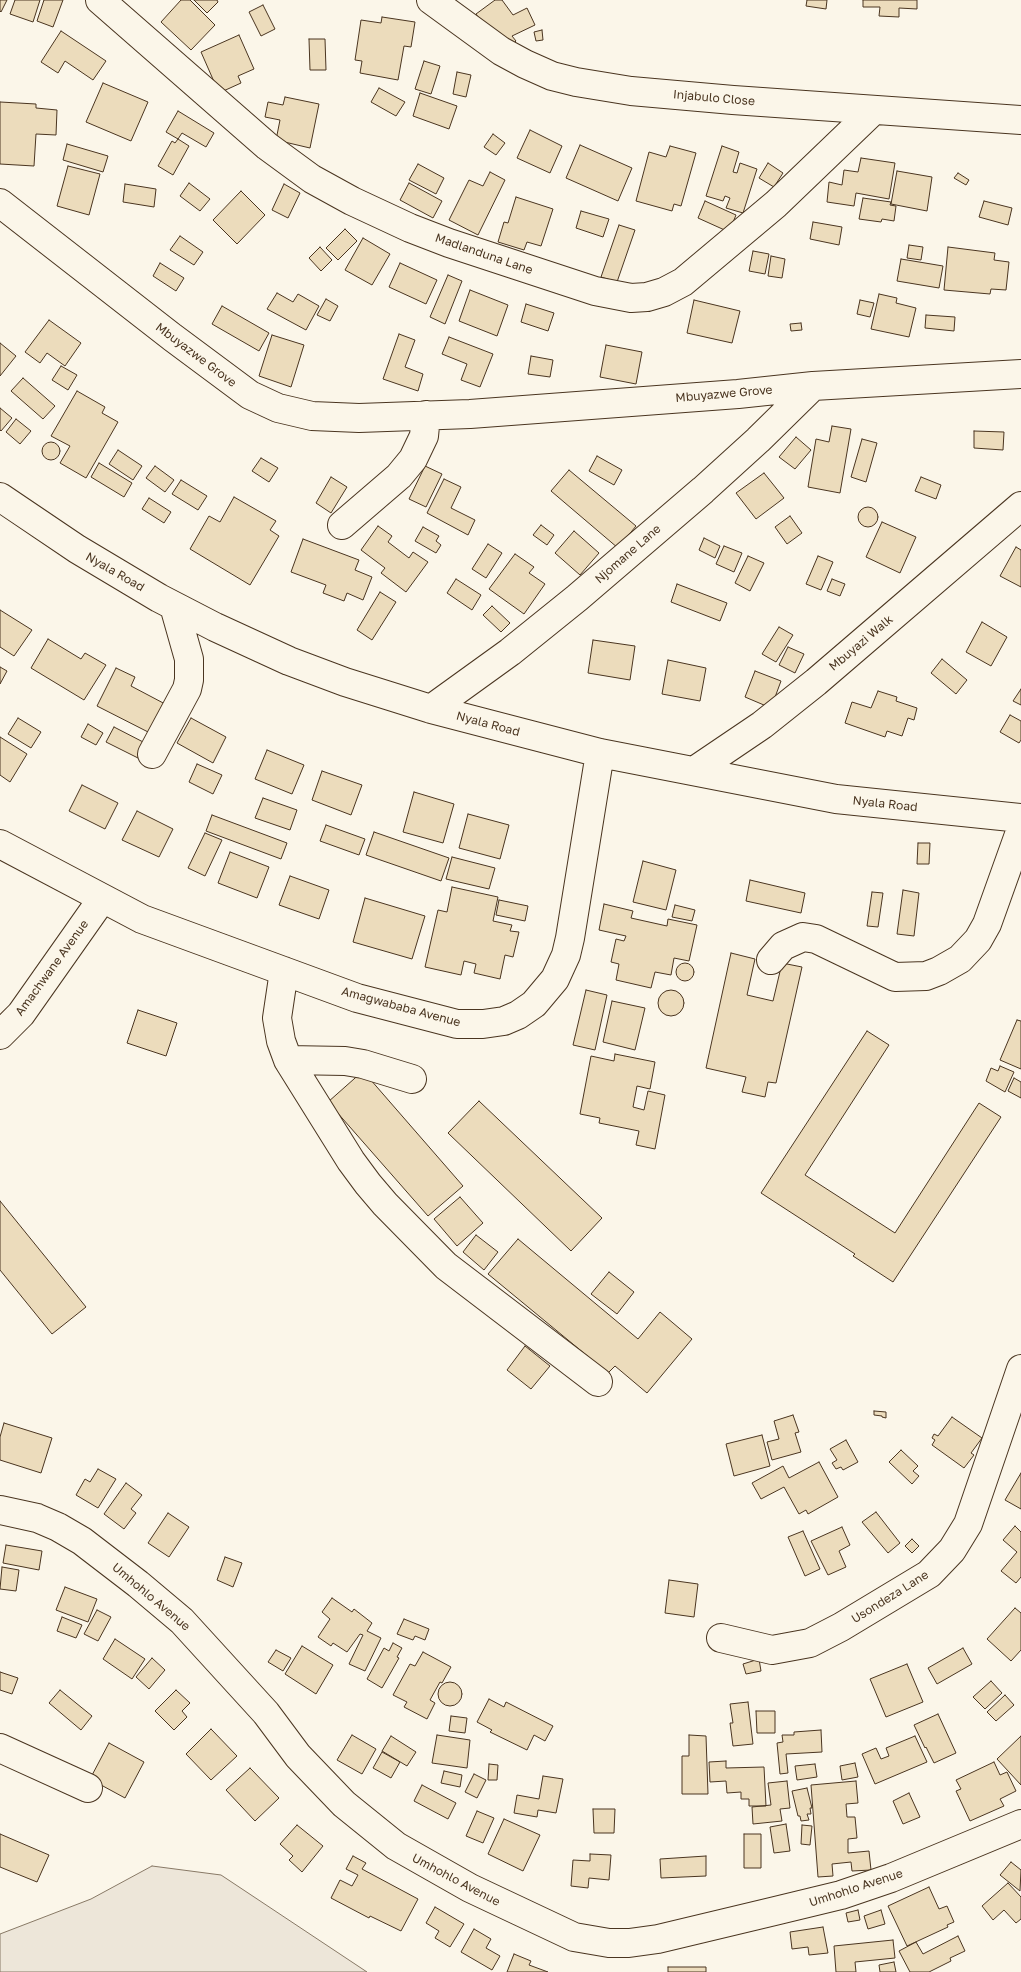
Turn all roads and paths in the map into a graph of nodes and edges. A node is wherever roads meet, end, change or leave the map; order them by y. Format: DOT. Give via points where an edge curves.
graph roads {
  1 [pos="100,0"];
  2 [pos="431,0"];
  3 [pos="874,110"];
  4 [pos="1021,120"];
  5 [pos="0,203"];
  6 [pos="1021,374"];
  7 [pos="813,386"];
  8 [pos="426,415"];
  9 [pos="0,497"];
  10 [pos="1021,506"];
  11 [pos="342,525"];
  12 [pos="174,606"];
  13 [pos="430,709"];
  14 [pos="600,753"];
  15 [pos="152,754"];
  16 [pos="694,771"];
  17 [pos="1021,818"];
  18 [pos="1021,829"];
  19 [pos="0,844"];
  20 [pos="102,899"];
  21 [pos="771,960"];
  22 [pos="284,971"];
  23 [pos="0,1035"];
  24 [pos="288,1060"];
  25 [pos="412,1079"];
  26 [pos="1021,1369"];
  27 [pos="598,1382"];
  28 [pos="0,1510"];
  29 [pos="721,1638"];
  30 [pos="0,1748"];
  31 [pos="88,1788"];
  32 [pos="1021,1824"];
  1 -- 3 [label="street, Madlanduna Lane" via="267,146 312,179 352,201 449,243 595,291 631,298 664,292 683,282 776,204"];
  2 -- 3 [label="street, Injabulo Close" via="501,51 552,76 576,82 631,91"];
  3 -- 4 [label="street, Injabulo Close"];
  5 -- 8 [label="street, Mbuyazwe Grove" via="250,395 278,408 312,416"];
  6 -- 7 [label="street, Mbuyazwe Grove"];
  7 -- 8 [label="street, Mbuyazwe Grove" via="480,414"];
  7 -- 13 [label="street, Njomane Lane" via="703,490 577,598 510,652"];
  8 -- 11 [label="street" via="424,436 414,458 399,476"];
  9 -- 12 [label="street, Nyala Road" via="77,550"];
  10 -- 16 [label="street, Mbuyazi Walk" via="800,694 736,744"];
  12 -- 13 [label="street, Nyala Road" via="290,662"];
  12 -- 15 [label="street" via="189,659 189,680"];
  13 -- 14 [label="street, Nyala Road"];
  14 -- 16 [label="street, Nyala Road"];
  14 -- 22 [label="street, Amagwababa Avenue" via="566,955 555,980 534,1004 504,1020 458,1024 357,998"];
  16 -- 17 [label="street, Nyala Road" via="836,799"];
  18 -- 21 [label="street" via="987,924 978,940 960,959 939,971 926,976 895,977 816,939 803,937 783,946"];
  19 -- 20 [label="street, Amagwababa Avenue"];
  20 -- 22 [label="street, Amagwababa Avenue" via="142,919"];
  20 -- 23 [label="street, Amachwane Avenue" via="21,1014"];
  22 -- 24 [label="street" via="277,1018"];
  24 -- 25 [label="street" via="345,1061"];
  24 -- 27 [label="street" via="351,1161 385,1204 446,1266"];
  26 -- 29 [label="street, Usondeza Lane" via="968,1524 952,1550 929,1574 810,1643 772,1650"];
  28 -- 32 [label="street, Umhohlo Avenue" via="37,1518 82,1541 182,1621 266,1713 305,1763 344,1804 396,1846 501,1904 574,1937 629,1943 794,1907 891,1878"];
  30 -- 31 [label="street"];
}
